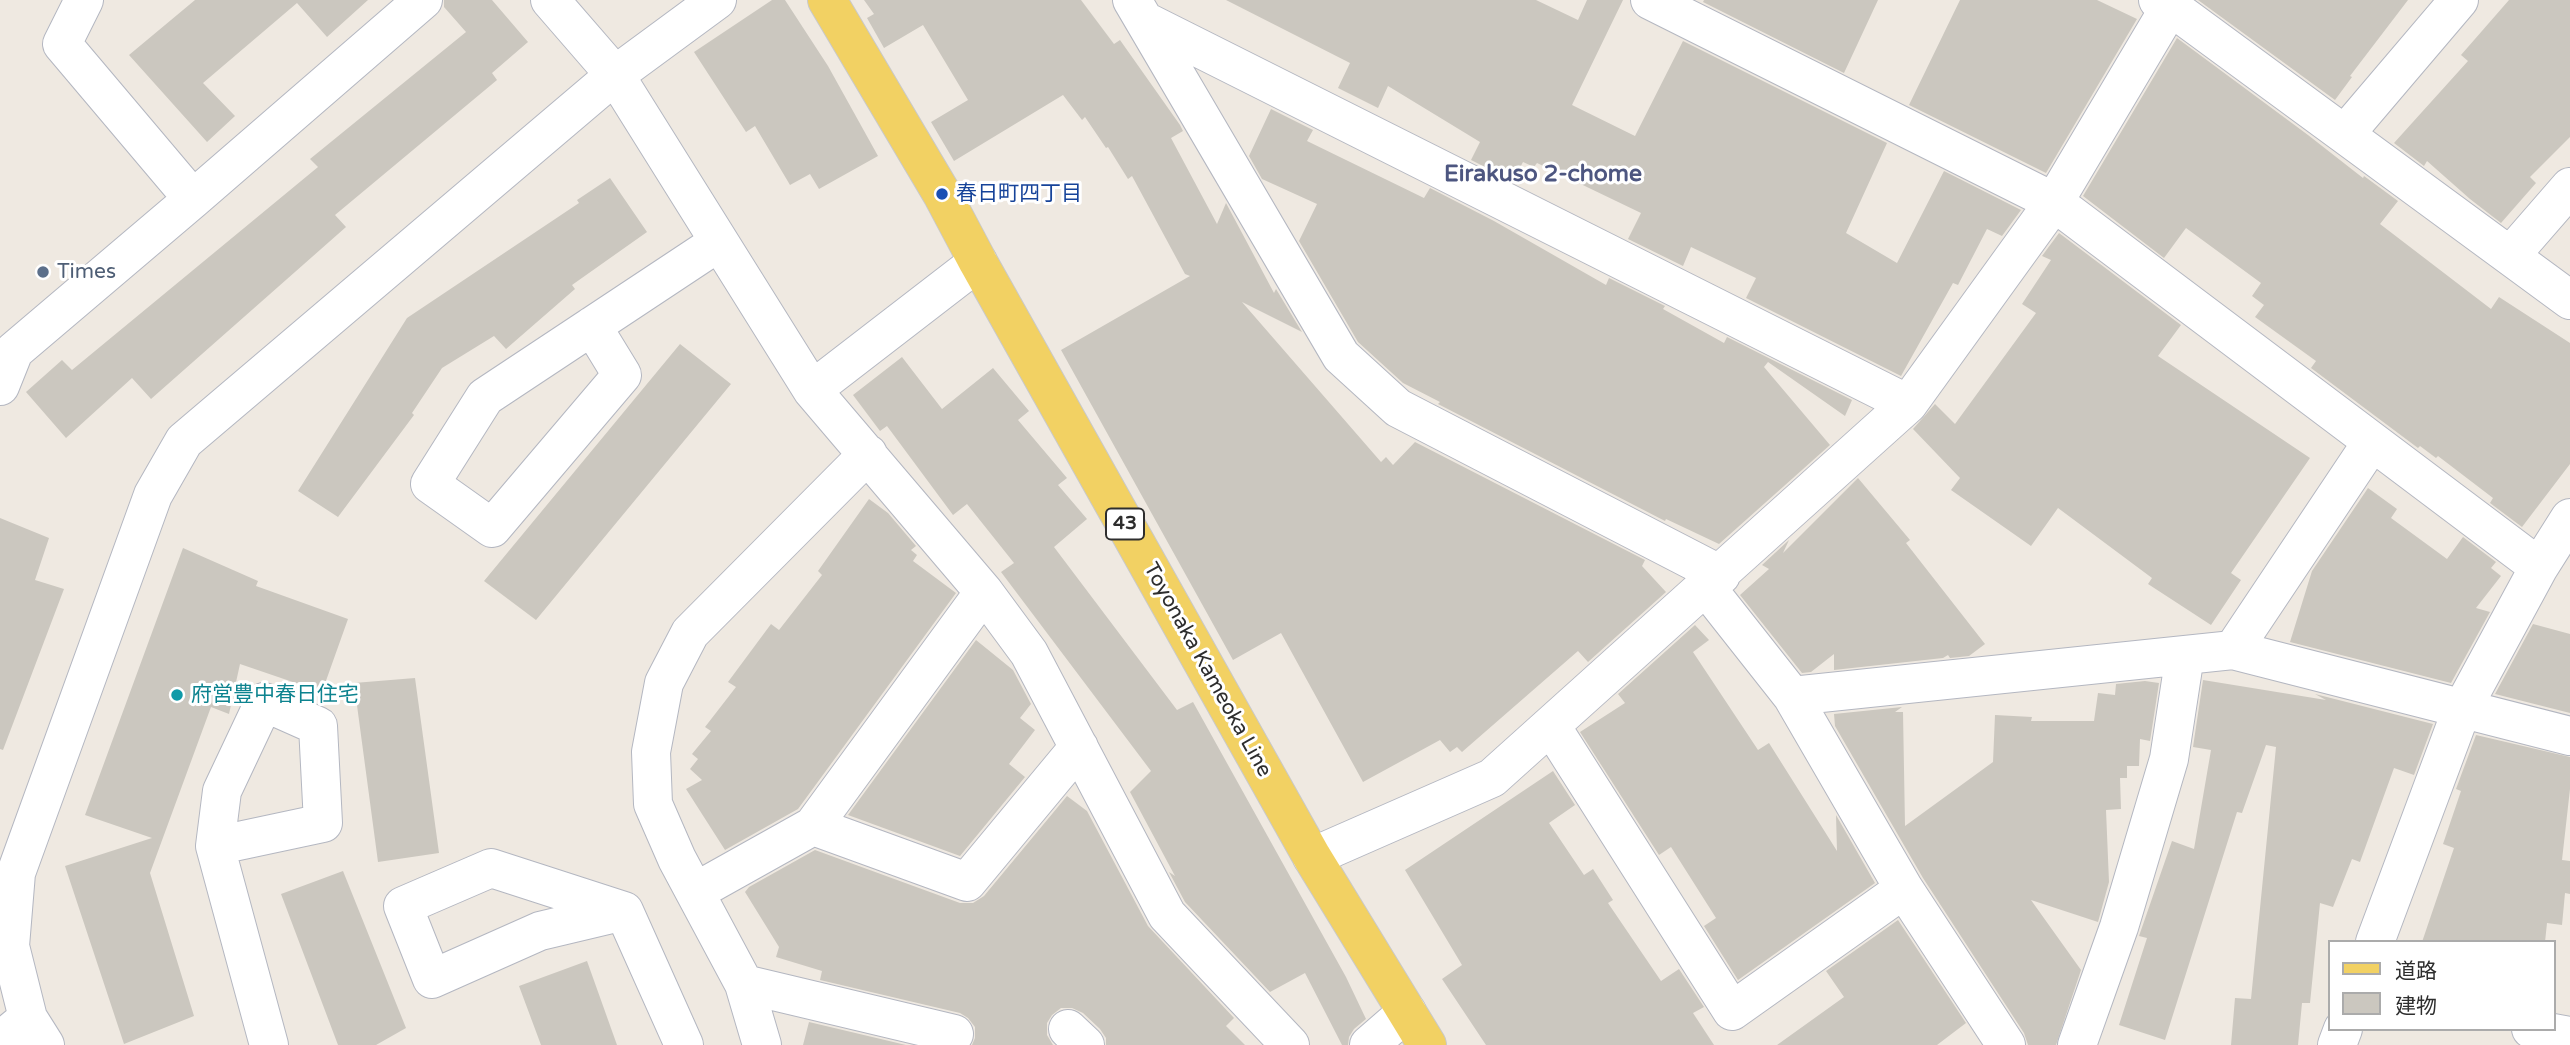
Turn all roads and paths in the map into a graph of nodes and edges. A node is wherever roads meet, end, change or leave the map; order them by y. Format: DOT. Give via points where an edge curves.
graph roads {
  1 [pos="83,0"];
  2 [pos="422,0"];
  3 [pos="550,0"];
  4 [pos="717,0"];
  5 [pos="827,0"];
  6 [pos="1650,0"];
  7 [pos="2459,0"];
  8 [pos="2168,2"];
  9 [pos="1139,11"];
  10 [pos="615,75"];
  11 [pos="2345,134"];
  12 [pos="2570,187"];
  13 [pos="194,199"];
  14 [pos="2054,202"];
  15 [pos="719,242"];
  16 [pos="2510,256"];
  17 [pos="978,262"];
  18 [pos="2570,300"];
  19 [pos="593,326"];
  20 [pos="0,386"];
  21 [pos="812,390"];
  22 [pos="1908,404"];
  23 [pos="2372,442"];
  24 [pos="868,454"];
  25 [pos="2570,518"];
  26 [pos="2539,567"];
  27 [pos="1714,581"];
  28 [pos="984,592"];
  29 [pos="2233,650"];
  30 [pos="2185,655"];
  31 [pos="1792,696"];
  32 [pos="2462,709"];
  33 [pos="1551,726"];
  34 [pos="2570,736"];
  35 [pos="1079,747"];
  36 [pos="813,826"];
  37 [pos="215,846"];
  38 [pos="1312,857"];
  39 [pos="1905,889"];
  40 [pos="695,892"];
  41 [pos="624,911"];
  42 [pos="2376,940"];
  43 [pos="744,984"];
  44 [pos="1407,1012"];
  45 [pos="2542,1031"];
  46 [pos="24,1034"];
  47 [pos="954,1034"];
  48 [pos="2570,1036"];
  49 [pos="269,1045"];
  50 [pos="684,1045"];
  51 [pos="762,1045"];
  52 [pos="1290,1045"];
  53 [pos="1369,1045"];
  54 [pos="1427,1045"];
  55 [pos="2006,1045"];
  56 [pos="2077,1045"];
  1 -- 13 [label="street" via="62,44"];
  2 -- 13 [label="street"];
  3 -- 10 [label="street"];
  4 -- 10 [label="street"];
  5 -- 17 [label="main road, Toyonaka Kameoka Line / 43"];
  6 -- 14 [label="street"];
  7 -- 11 [label="street"];
  8 -- 11 [label="street"];
  8 -- 14 [label="street"];
  9 -- 22 [label="street"];
  9 -- 27 [label="street" via="1341,356 1398,408"];
  10 -- 15 [label="street"];
  10 -- 46 [label="street" via="184,441 153,495 16,873 10,946"];
  11 -- 16 [label="street"];
  12 -- 16 [label="street"];
  13 -- 20 [label="street" via="14,351"];
  14 -- 22 [label="street"];
  14 -- 23 [label="street"];
  15 -- 19 [label="street"];
  15 -- 21 [label="street"];
  16 -- 18 [label="street"];
  17 -- 21 [label="street"];
  17 -- 38 [label="main road, Toyonaka Kameoka Line / 43"];
  19 -- 19 [label="street" via="485,397 430,484 492,528 622,375"];
  21 -- 24 [label="street"];
  22 -- 27 [label="street"];
  23 -- 26 [label="street"];
  23 -- 29 [label="street"];
  24 -- 28 [label="street"];
  24 -- 40 [label="street" via="690,633 664,683 651,752 653,804"];
  25 -- 26 [label="street"];
  26 -- 32 [label="street"];
  27 -- 31 [label="street"];
  27 -- 33 [label="street"];
  28 -- 35 [label="street" via="1029,653"];
  28 -- 36 [label="street"];
  29 -- 30 [label="street"];
  29 -- 32 [label="street"];
  30 -- 31 [label="street"];
  30 -- 56 [label="street" via="2169,759 2119,927"];
  31 -- 39 [label="street"];
  32 -- 34 [label="street"];
  32 -- 42 [label="street"];
  33 -- 38 [label="street" via="1492,778"];
  33 -- 39 [label="street" via="1732,1011"];
  35 -- 36 [label="street" via="967,882"];
  35 -- 52 [label="street" via="1167,915"];
  36 -- 40 [label="street"];
  37 -- 49 [label="street"];
  38 -- 44 [label="main road, Toyonaka Kameoka Line / 43"];
  39 -- 55 [label="street"];
  40 -- 43 [label="street"];
  41 -- 41 [label="street" via="540,931 432,979 404,906 491,868"];
  41 -- 50 [label="street"];
  43 -- 47 [label="street"];
  43 -- 51 [label="street"];
  44 -- 53 [label="street"];
  44 -- 54 [label="main road, Toyonaka Kameoka Line / 43"];
  45 -- 48 [label="street"];
}
